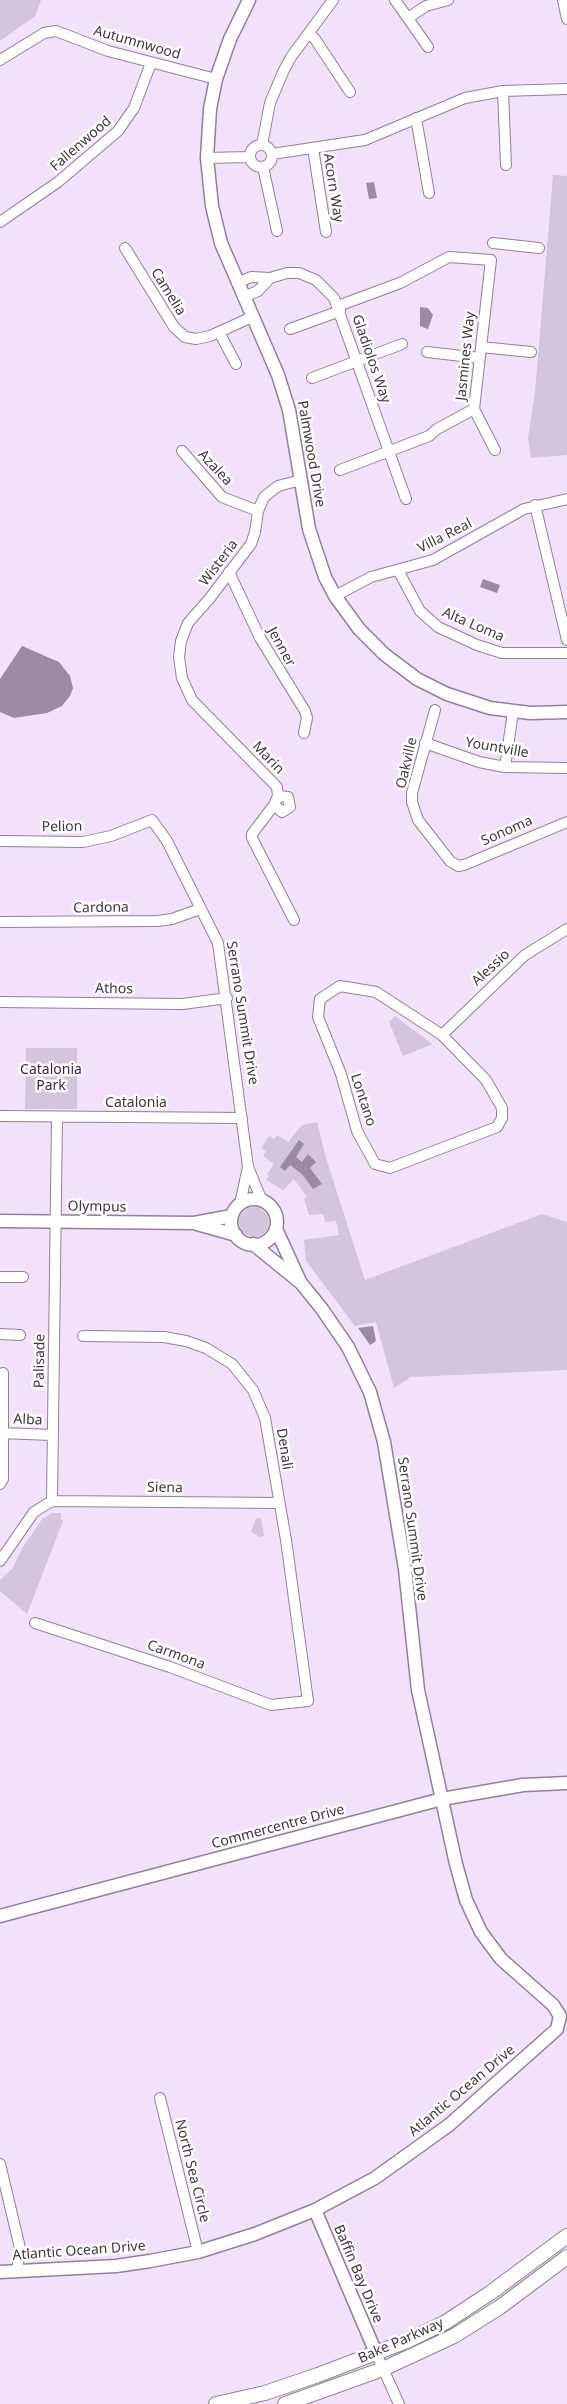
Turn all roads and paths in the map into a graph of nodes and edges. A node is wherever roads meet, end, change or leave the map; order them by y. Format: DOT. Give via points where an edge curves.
graph roads {
  1 [pos="249,0"];
  2 [pos="333,0"];
  3 [pos="395,0"];
  4 [pos="448,0"];
  5 [pos="564,0"];
  6 [pos="408,18"];
  7 [pos="567,19"];
  8 [pos="308,33"];
  9 [pos="428,47"];
  10 [pos="0,60"];
  11 [pos="151,63"];
  12 [pos="216,79"];
  13 [pos="567,89"];
  14 [pos="503,91"];
  15 [pos="350,92"];
  16 [pos="416,118"];
  17 [pos="262,145"];
  18 [pos="313,148"];
  19 [pos="272,154"];
  20 [pos="250,157"];
  21 [pos="207,158"];
  22 [pos="506,165"];
  23 [pos="263,167"];
  24 [pos="429,193"];
  25 [pos="0,222"];
  26 [pos="277,231"];
  27 [pos="326,232"];
  28 [pos="492,243"];
  29 [pos="125,248"];
  30 [pos="538,248"];
  31 [pos="270,278"];
  32 [pos="237,283"];
  33 [pos="243,297"];
  34 [pos="339,309"];
  35 [pos="252,317"];
  36 [pos="290,329"];
  37 [pos="219,332"];
  38 [pos="402,344"];
  39 [pos="481,347"];
  40 [pos="427,352"];
  41 [pos="531,352"];
  42 [pos="480,358"];
  43 [pos="356,360"];
  44 [pos="236,364"];
  45 [pos="312,378"];
  46 [pos="474,409"];
  47 [pos="495,450"];
  48 [pos="182,451"];
  49 [pos="389,451"];
  50 [pos="340,470"];
  51 [pos="301,480"];
  52 [pos="406,499"];
  53 [pos="567,500"];
  54 [pos="535,505"];
  55 [pos="258,511"];
  56 [pos="398,570"];
  57 [pos="229,572"];
  58 [pos="335,596"];
  59 [pos="567,640"];
  60 [pos="567,653"];
  61 [pos="182,678"];
  62 [pos="435,710"];
  63 [pos="513,712"];
  64 [pos="567,712"];
  65 [pos="304,733"];
  66 [pos="424,743"];
  67 [pos="505,767"];
  68 [pos="567,768"];
  69 [pos="152,820"];
  70 [pos="567,822"];
  71 [pos="0,841"];
  72 [pos="458,866"];
  73 [pos="200,909"];
  74 [pos="294,920"];
  75 [pos="0,922"];
  76 [pos="567,929"];
  77 [pos="227,998"];
  78 [pos="0,1002"];
  79 [pos="442,1035"];
  80 [pos="0,1116"];
  81 [pos="56,1117"];
  82 [pos="242,1118"];
  83 [pos="248,1167"];
  84 [pos="262,1201"];
  85 [pos="240,1204"];
  86 [pos="232,1216"];
  87 [pos="0,1221"];
  88 [pos="55,1222"];
  89 [pos="194,1223"];
  90 [pos="276,1229"];
  91 [pos="236,1235"];
  92 [pos="253,1244"];
  93 [pos="0,1277"];
  94 [pos="23,1277"];
  95 [pos="302,1283"];
  96 [pos="0,1334"];
  97 [pos="20,1334"];
  98 [pos="83,1336"];
  99 [pos="3,1373"];
  100 [pos="2,1433"];
  101 [pos="52,1435"];
  102 [pos="0,1484"];
  103 [pos="52,1501"];
  104 [pos="279,1503"];
  105 [pos="0,1561"];
  106 [pos="35,1623"];
  107 [pos="308,1700"];
  108 [pos="567,1783"];
  109 [pos="442,1799"];
  110 [pos="0,1916"];
  111 [pos="560,2016"];
  112 [pos="160,2098"];
  113 [pos="0,2164"];
  114 [pos="315,2210"];
  115 [pos="567,2236"];
  116 [pos="198,2252"];
  117 [pos="567,2257"];
  118 [pos="0,2272"];
  119 [pos="17,2272"];
  120 [pos="376,2353"];
  121 [pos="383,2369"];
  122 [pos="216,2404"];
  123 [pos="285,2404"];
  124 [pos="400,2404"];
  1 -- 12 [label="street, Palmwood Drive"];
  2 -- 8 [label="street"];
  3 -- 6 [label="street"];
  4 -- 6 [label="street" via="426,6"];
  5 -- 7 [label="street"];
  6 -- 9 [label="street"];
  8 -- 15 [label="street" via="316,39"];
  8 -- 17 [label="street" via="291,57 270,103"];
  10 -- 11 [label="street, Autumnwood" via="51,31"];
  11 -- 12 [label="street, Autumnwood"];
  11 -- 25 [label="street, Fallenwood" via="134,108 118,131 58,182"];
  12 -- 21 [label="street, Palmwood Drive" via="207,134"];
  13 -- 14 [label="street"];
  14 -- 16 [label="street" via="465,98"];
  14 -- 22 [label="street"];
  16 -- 18 [label="street" via="365,140"];
  16 -- 24 [label="street"];
  17 -- 19 [label="street"];
  17 -- 20 [label="street" via="253,148"];
  18 -- 19 [label="street"];
  18 -- 27 [label="street, Acorn Way"];
  19 -- 23 [label="street" via="271,161"];
  20 -- 21 [label="street"];
  20 -- 23 [label="street" via="253,164"];
  21 -- 32 [label="street, Palmwood Drive" via="217,228"];
  23 -- 26 [label="street"];
  28 -- 30 [label="street"];
  29 -- 37 [label="street, Camelia" via="177,330 196,339"];
  31 -- 32 [label="street, Gladiolos Way" via="251,277"];
  31 -- 33 [label="street, Gladiolos Way" via="258,291"];
  31 -- 34 [label="street, Gladiolos Way" via="287,273 306,275 329,292"];
  32 -- 33 [label="street, Palmwood Drive"];
  33 -- 35 [label="street, Palmwood Drive"];
  34 -- 36 [label="street"];
  34 -- 39 [label="street, Jasmines Way" via="400,284 449,256 491,260"];
  34 -- 43 [label="street, Gladiolos Way"];
  35 -- 37 [label="street, Camelia"];
  35 -- 51 [label="street, Palmwood Drive" via="286,401"];
  37 -- 44 [label="street"];
  38 -- 43 [label="street"];
  39 -- 41 [label="street"];
  39 -- 42 [label="street, Jasmines Way"];
  40 -- 42 [label="street"];
  42 -- 46 [label="street, Jasmines Way"];
  43 -- 45 [label="street"];
  43 -- 49 [label="street, Gladiolos Way"];
  46 -- 47 [label="street, Jasmines Way"];
  46 -- 49 [label="street" via="429,436"];
  48 -- 55 [label="street, Azalea" via="222,497"];
  49 -- 50 [label="street"];
  49 -- 52 [label="street, Gladiolos Way"];
  51 -- 55 [label="street, Wisteria" via="271,490"];
  51 -- 58 [label="street, Palmwood Drive" via="313,542"];
  53 -- 54 [label="street, Villa Real"];
  54 -- 56 [label="street, Villa Real" via="433,560"];
  54 -- 59 [label="street"];
  55 -- 57 [label="street, Wisteria" via="250,544"];
  56 -- 58 [label="street, Villa Real" via="371,577"];
  56 -- 60 [label="street, Alta Loma" via="420,611 438,627 502,653"];
  57 -- 61 [label="street, Wisteria" via="184,631 179,657"];
  57 -- 65 [label="street, Jenner" via="260,638 305,711"];
  58 -- 63 [label="street, Palmwood Drive" via="369,639 417,679 469,702"];
  61 -- 74 [label="street, Marin" via="192,700 274,783 276,801 252,838"];
  62 -- 66 [label="street, Oakville"];
  63 -- 64 [label="street, Palmwood Drive"];
  63 -- 67 [label="street"];
  66 -- 67 [label="street, Yountville" via="479,762"];
  66 -- 72 [label="street, Oakville" via="412,793 414,810 450,861"];
  67 -- 68 [label="street, Yountville"];
  69 -- 71 [label="street, Pelion" via="111,836 84,842"];
  69 -- 73 [label="street, Serrano Summit Drive" via="167,841"];
  70 -- 72 [label="street, Sonoma"];
  73 -- 75 [label="street, Cardona" via="158,922"];
  73 -- 77 [label="street, Serrano Summit Drive" via="218,943"];
  76 -- 79 [label="street, Alessio" via="525,955"];
  77 -- 78 [label="street, Athos" via="183,1004"];
  77 -- 82 [label="street, Serrano Summit Drive"];
  79 -- 79 [label="street, Lontano" via="376,992 340,986 320,999 318,1017 341,1074 357,1131 375,1164 390,1168 497,1127 502,1118 502,1108 486,1080"];
  80 -- 81 [label="street, Catalonia"];
  81 -- 82 [label="street, Catalonia"];
  81 -- 88 [label="street, Palisade"];
  82 -- 83 [label="street, Serrano Summit Drive"];
  83 -- 84 [label="street, Serrano Summit Drive"];
  83 -- 85 [label="street, Serrano Summit Drive"];
  84 -- 85 [label="street" via="252,1199"];
  84 -- 90 [label="street, Serrano Summit Drive" via="276,1214"];
  85 -- 86 [label="street, Serrano Summit Drive"];
  86 -- 89 [label="street, Olympus"];
  86 -- 91 [label="street"];
  87 -- 88 [label="street, Olympus"];
  88 -- 89 [label="street, Olympus"];
  88 -- 101 [label="street, Palisade"];
  89 -- 91 [label="street, Olympus"];
  90 -- 92 [label="street" via="266,1241"];
  90 -- 95 [label="street, Serrano Summit Drive"];
  91 -- 92 [label="street, Serrano Summit Drive"];
  92 -- 95 [label="street, Serrano Summit Drive"];
  93 -- 94 [label="street"];
  95 -- 109 [label="street, Serrano Summit Drive" via="348,1347 370,1392 384,1442 405,1569 418,1690"];
  96 -- 97 [label="street"];
  98 -- 104 [label="street, Denali" via="164,1337 186,1341 206,1348 232,1364 248,1382 266,1418"];
  99 -- 100 [label="street, Alba"];
  100 -- 101 [label="street, Alba"];
  100 -- 102 [label="street, Alba" via="3,1479"];
  101 -- 103 [label="street, Palisade"];
  103 -- 104 [label="street, Siena"];
  103 -- 105 [label="street" via="34,1512"];
  104 -- 107 [label="street, Denali"];
  106 -- 107 [label="street, Carmona" via="271,1704"];
  108 -- 109 [label="street, Commercentre Drive" via="522,1785"];
  109 -- 110 [label="street, Commercentre Drive"];
  109 -- 111 [label="street, Serrano Summit Drive" via="466,1900 481,1932 501,1959"];
  111 -- 114 [label="street, Atlantic Ocean Drive" via="557,2029 449,2125 375,2178"];
  112 -- 116 [label="street, North Sea Circle"];
  113 -- 119 [label="street" via="20,2248"];
  114 -- 116 [label="street, Atlantic Ocean Drive" via="287,2223"];
  114 -- 120 [label="street, Baffin Bay Drive"];
  115 -- 120 [label="main road, Bake Parkway" via="446,2322"];
  116 -- 119 [label="street, Atlantic Ocean Drive" via="116,2266"];
  117 -- 121 [label="main road, Bake Parkway" via="454,2336"];
  118 -- 119 [label="street, Atlantic Ocean Drive"];
  120 -- 121 [label="street, Baffin Bay Drive"];
  120 -- 122 [label="main road, Bake Parkway" via="265,2393"];
  121 -- 123 [label="main road, Bake Parkway"];
  121 -- 124 [label="street, Baffin Bay Drive"];
}
